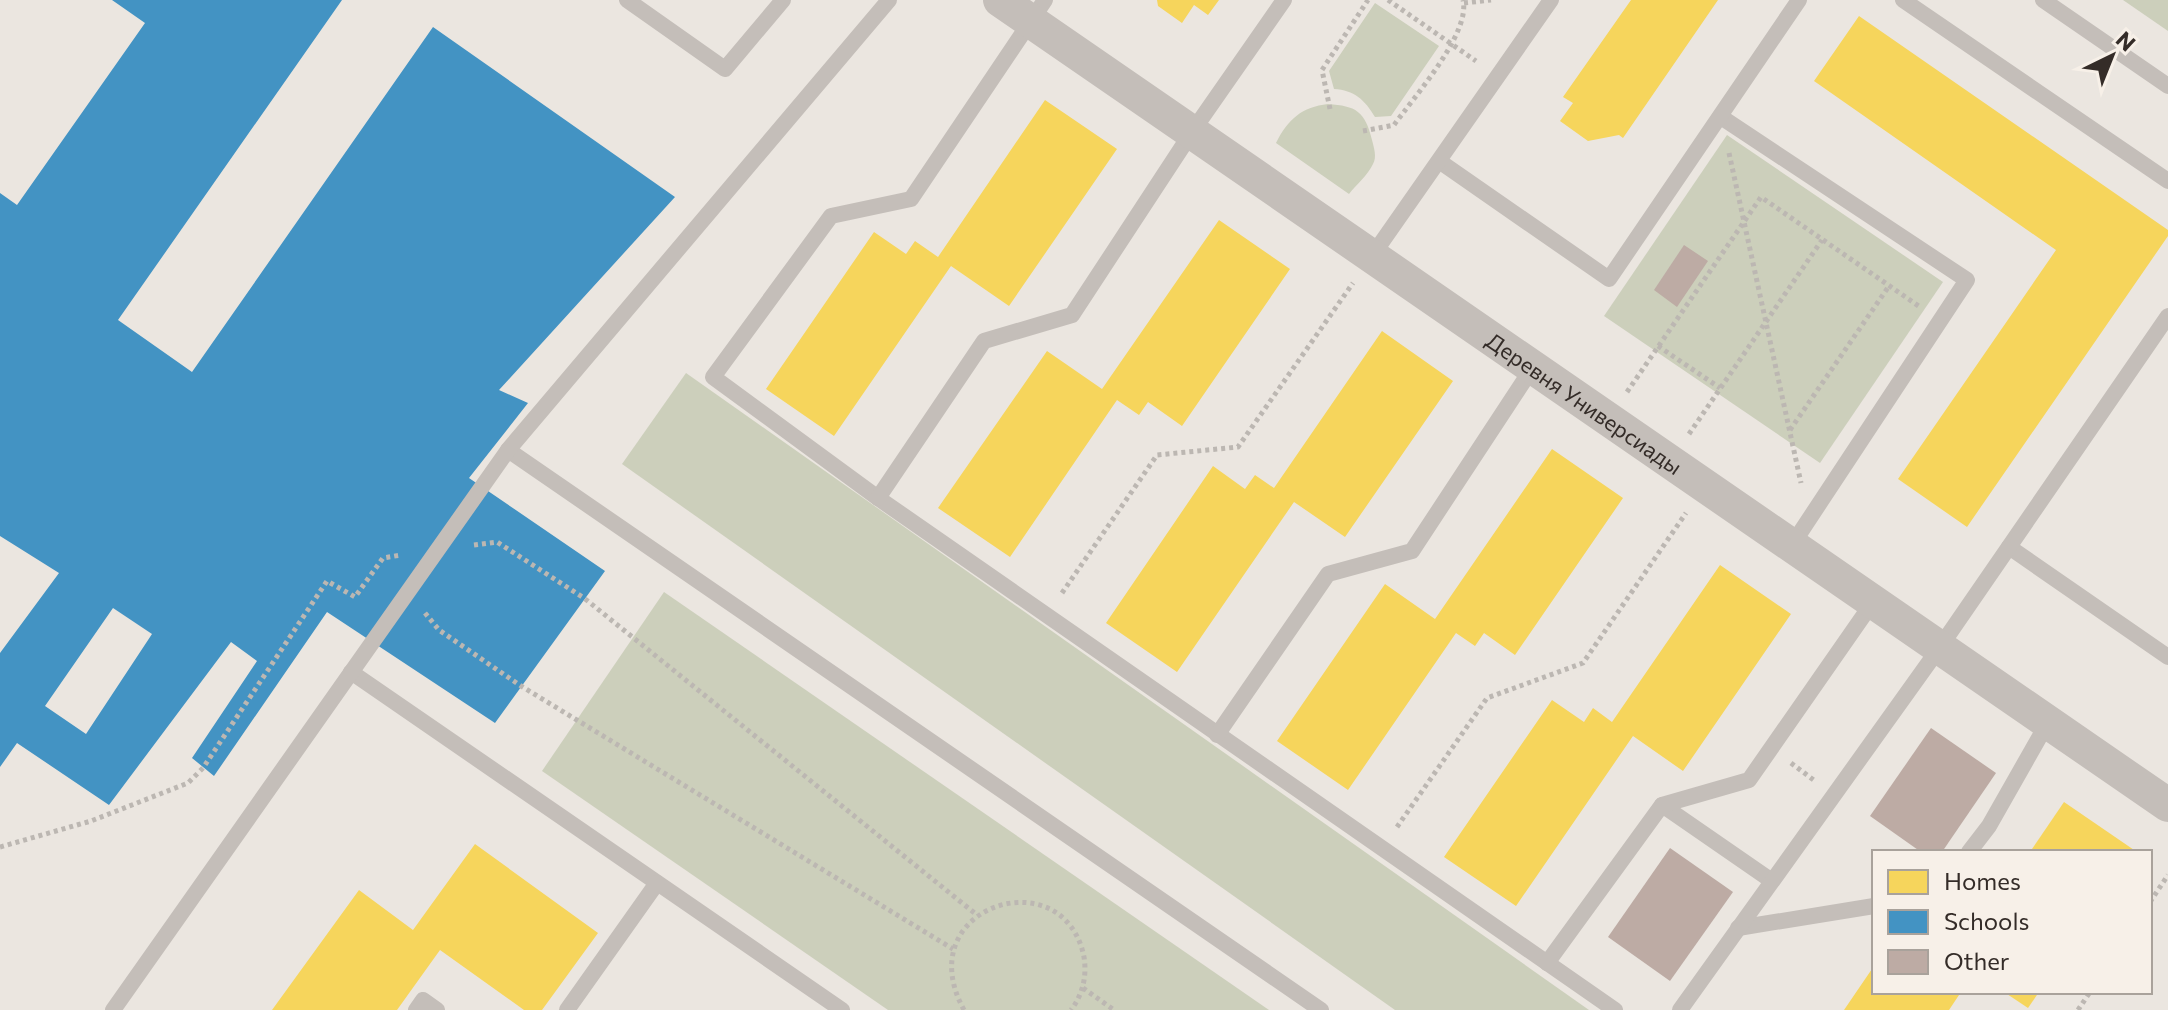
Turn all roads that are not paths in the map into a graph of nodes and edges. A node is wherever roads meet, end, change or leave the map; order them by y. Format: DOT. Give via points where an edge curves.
graph roads {
  1 [pos="627,0"];
  2 [pos="783,0"];
  3 [pos="889,0"];
  4 [pos="1000,0"];
  5 [pos="1284,0"];
  6 [pos="1551,0"];
  7 [pos="1799,0"];
  8 [pos="1903,0"];
  9 [pos="2043,0"];
  10 [pos="1037,10"];
  11 [pos="2168,86"];
  12 [pos="1721,117"];
  13 [pos="1192,132"];
  14 [pos="1439,161"];
  15 [pos="2168,181"];
  16 [pos="1372,256"];
  17 [pos="2168,316"];
  18 [pos="1533,367"];
  19 [pos="508,450"];
  20 [pos="878,498"];
  21 [pos="1800,532"];
  22 [pos="2009,547"];
  23 [pos="1873,602"];
  24 [pos="1940,647"];
  25 [pos="2168,657"];
  26 [pos="351,672"];
  27 [pos="2048,722"];
  28 [pos="1217,735"];
  29 [pos="1662,805"];
  30 [pos="2168,805"];
  31 [pos="1971,850"];
  32 [pos="1772,881"];
  33 [pos="657,883"];
  34 [pos="1872,906"];
  35 [pos="1738,928"];
  36 [pos="1547,963"];
  37 [pos="113,1010"];
  38 [pos="416,1010"];
  39 [pos="437,1010"];
  40 [pos="567,1010"];
  41 [pos="842,1010"];
  42 [pos="1321,1010"];
  43 [pos="1615,1010"];
  44 [pos="1680,1010"];
  1 -- 2 [label="lane" via="725,69"];
  3 -- 19 [label="lane"];
  4 -- 10 [label="street, Деревня Универсиады"];
  5 -- 13 [label="lane"];
  6 -- 14 [label="lane"];
  7 -- 12 [label="lane"];
  8 -- 15 [label="lane"];
  9 -- 11 [label="lane"];
  10 -- 13 [label="street, Деревня Универсиады"];
  10 -- 20 [label="lane" via="911,199 831,216 713,377"];
  12 -- 14 [label="lane" via="1609,279"];
  12 -- 21 [label="lane" via="1967,280"];
  13 -- 16 [label="street, Деревня Универсиады"];
  13 -- 20 [label="lane" via="1072,315 984,341"];
  14 -- 16 [label="lane"];
  16 -- 18 [label="street, Деревня Универсиады"];
  17 -- 22 [label="lane"];
  18 -- 21 [label="street, Деревня Универсиады" via="1704,486"];
  18 -- 28 [label="lane" via="1412,551 1328,574"];
  19 -- 26 [label="lane"];
  19 -- 42 [label="lane"];
  20 -- 28 [label="lane"];
  21 -- 23 [label="street, Деревня Универсиады"];
  22 -- 24 [label="lane"];
  22 -- 25 [label="lane"];
  23 -- 24 [label="street, Деревня Универсиады"];
  23 -- 29 [label="lane" via="1749,780"];
  24 -- 27 [label="street, Деревня Универсиады"];
  24 -- 32 [label="lane"];
  26 -- 33 [label="lane"];
  26 -- 37 [label="lane"];
  27 -- 30 [label="street, Деревня Универсиады"];
  27 -- 31 [label="lane"];
  28 -- 36 [label="lane"];
  29 -- 32 [label="lane"];
  29 -- 36 [label="lane"];
  32 -- 35 [label="lane"];
  33 -- 40 [label="lane"];
  33 -- 41 [label="lane"];
  34 -- 35 [label="lane"];
  35 -- 44 [label="lane"];
  36 -- 43 [label="lane"];
  38 -- 39 [label="lane" via="423,1000"];
}
